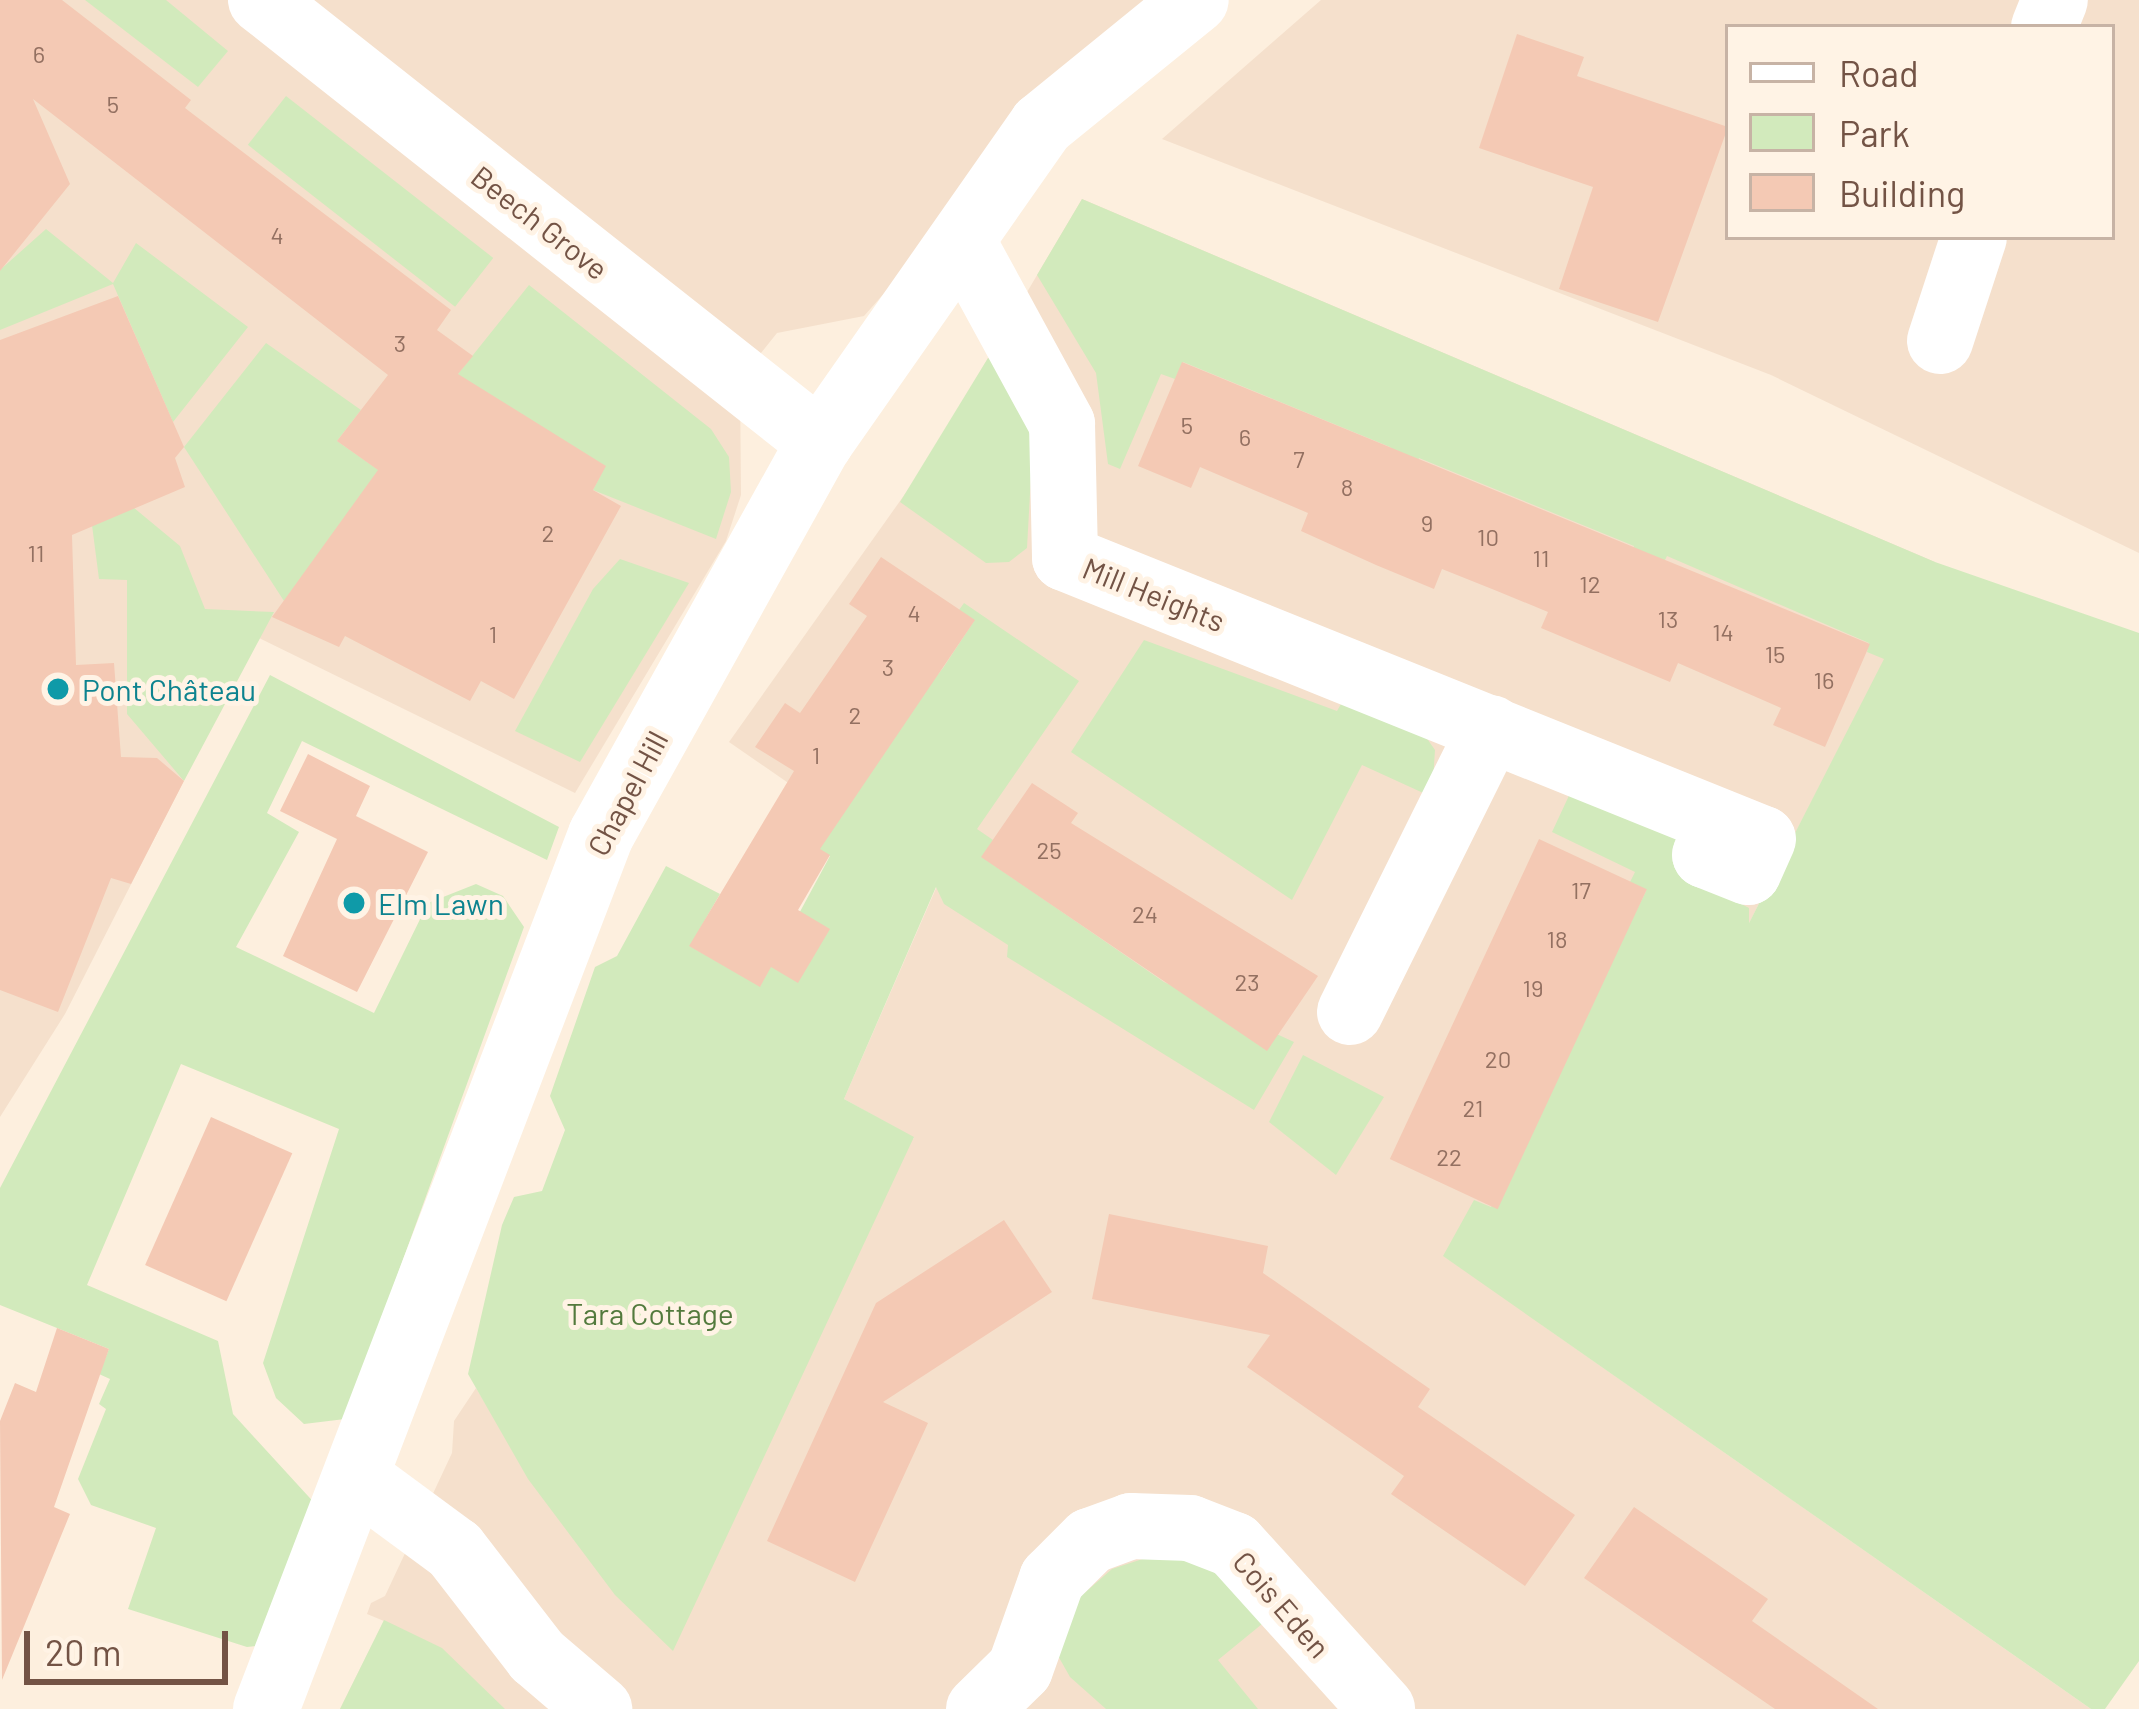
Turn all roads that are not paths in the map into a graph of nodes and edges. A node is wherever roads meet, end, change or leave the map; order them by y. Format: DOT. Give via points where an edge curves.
graph roads {
  1 [pos="261,0"];
  2 [pos="1196,0"];
  3 [pos="1973,240"];
  4 [pos="964,244"];
  5 [pos="1940,341"];
  6 [pos="820,442"];
  7 [pos="1491,728"];
  8 [pos="1719,822"];
  9 [pos="1350,1012"];
  10 [pos="356,1477"];
  11 [pos="266,1709"];
  12 [pos="599,1709"];
  13 [pos="980,1709"];
  14 [pos="1382,1709"];
  1 -- 6 [label="street, Beech Grove"];
  2 -- 4 [label="street, Chapel Hill" via="1042,124"];
  3 -- 5 [label="street"];
  4 -- 6 [label="street, Chapel Hill"];
  4 -- 7 [label="street, Mill Heights" via="1062,424 1065,558"];
  6 -- 10 [label="street, Chapel Hill" via="601,835"];
  7 -- 8 [label="street, Mill Heights"];
  7 -- 9 [label="street"];
  10 -- 11 [label="street, Chapel Hill"];
  10 -- 12 [label="street" via="454,1550 537,1656"];
  13 -- 14 [label="street, Cois Eden" via="1020,1669 1052,1579 1090,1541 1131,1526 1190,1528 1234,1545"];
}
